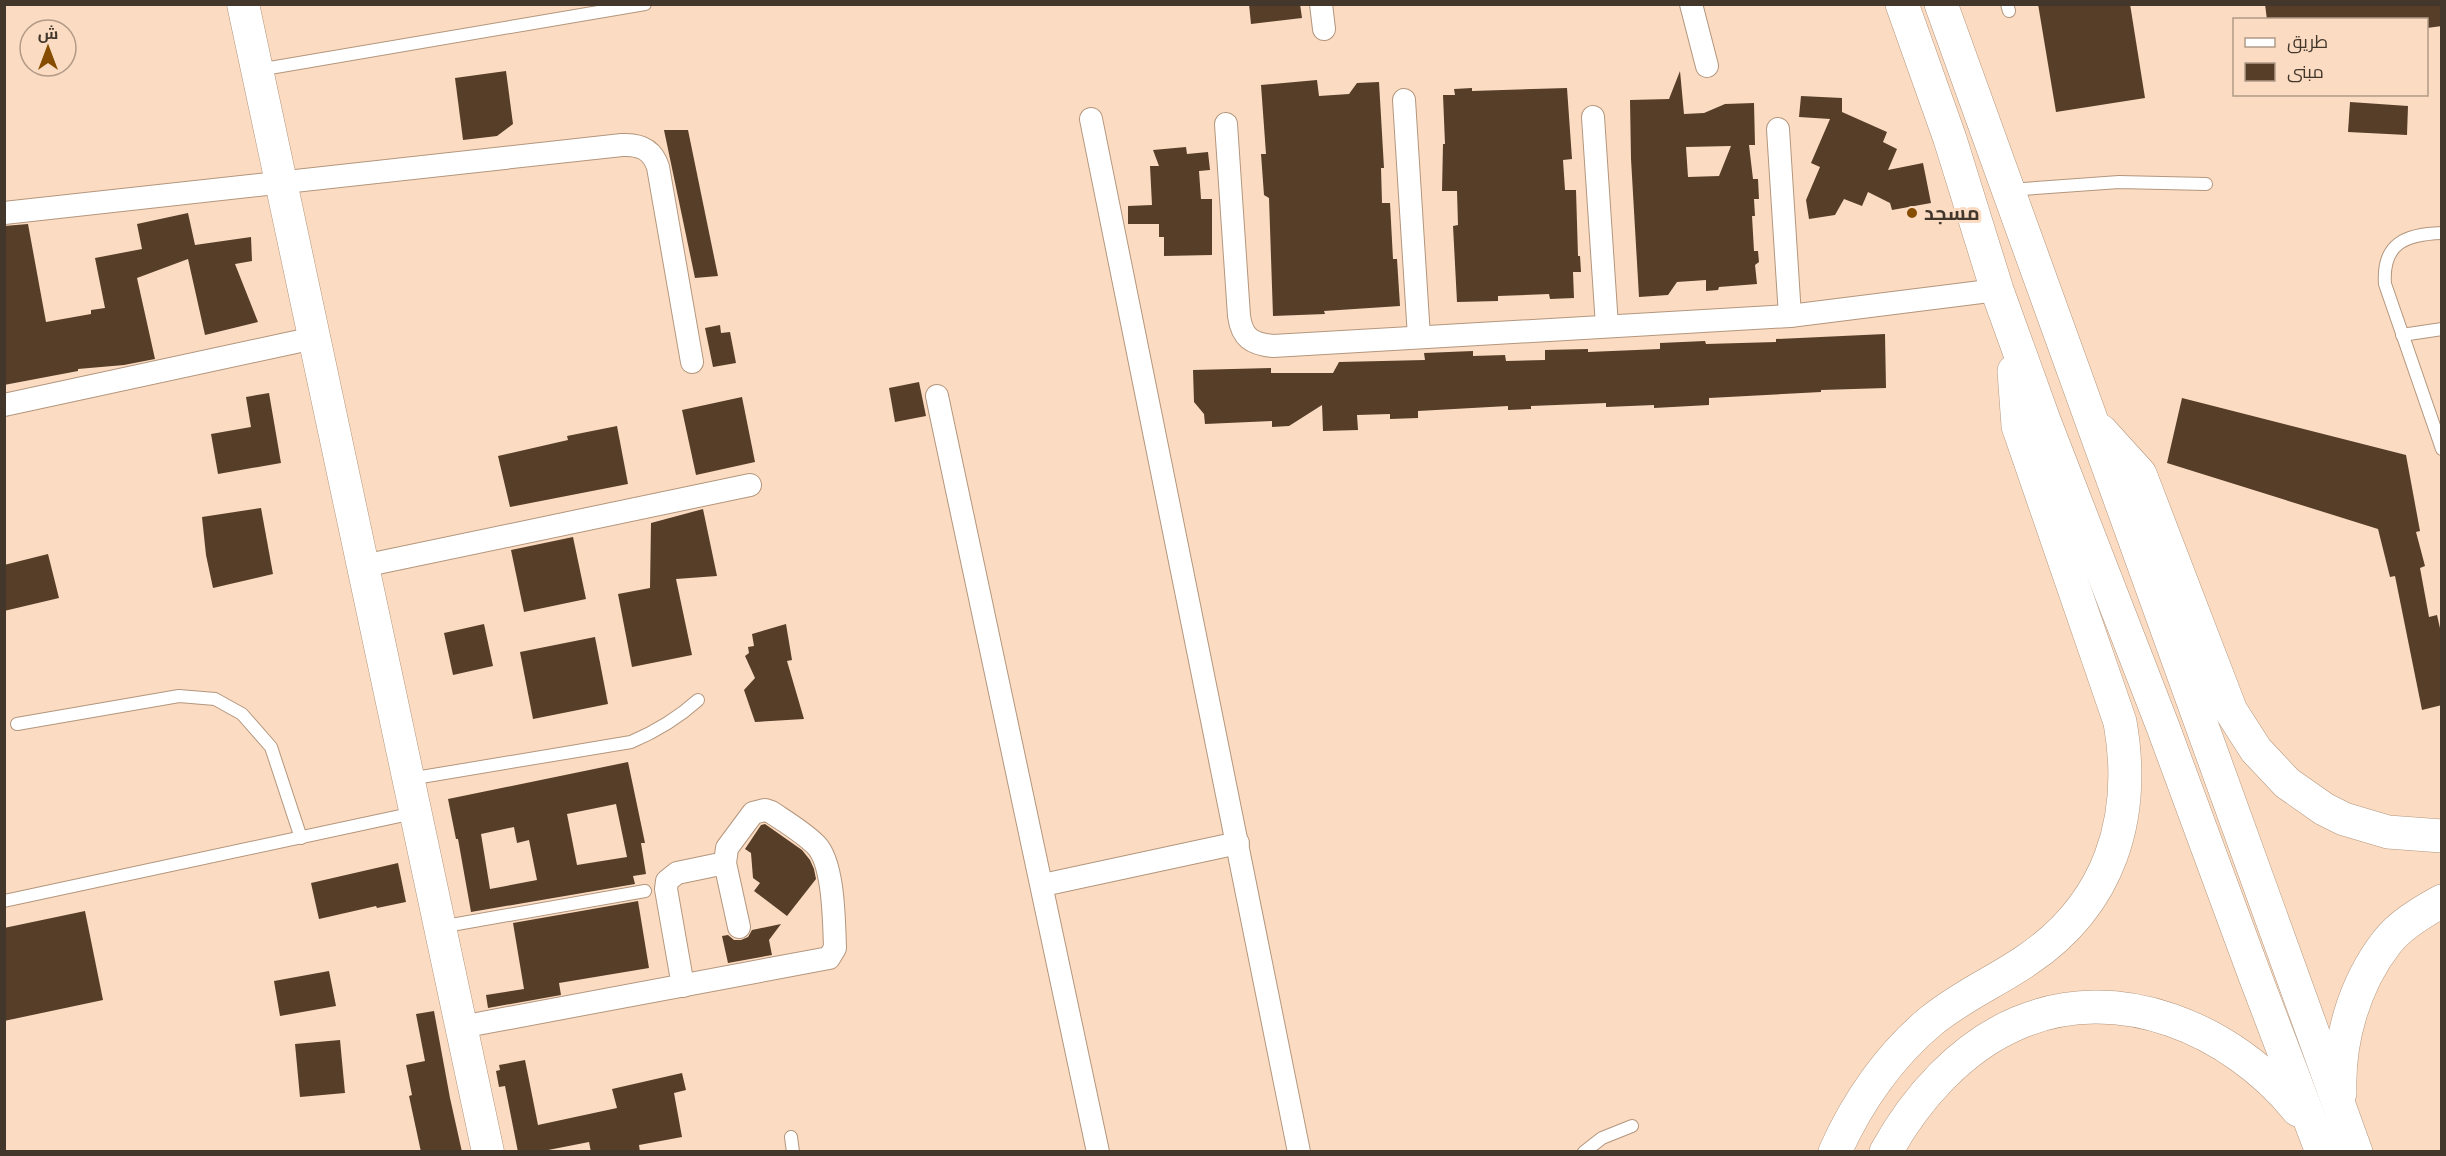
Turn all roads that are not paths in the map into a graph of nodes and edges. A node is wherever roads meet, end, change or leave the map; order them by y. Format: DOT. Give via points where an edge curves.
graph roads {
  1 [pos="243,4"];
  2 [pos="645,4"];
  3 [pos="1321,4"];
  4 [pos="1691,4"];
  5 [pos="1902,4"];
  6 [pos="1941,4"];
  7 [pos="1324,29"];
  8 [pos="1707,66"];
  9 [pos="256,70"];
  10 [pos="1404,100"];
  11 [pos="1593,117"];
  12 [pos="1091,119"];
  13 [pos="1226,124"];
  14 [pos="1778,129"];
  15 [pos="281,182"];
  16 [pos="2206,184"];
  17 [pos="2008,190"];
  18 [pos="4,213"];
  19 [pos="2442,232"];
  20 [pos="1997,290"];
  21 [pos="1790,316"];
  22 [pos="1607,326"];
  23 [pos="2442,329"];
  24 [pos="2402,335"];
  25 [pos="1419,337"];
  26 [pos="314,338"];
  27 [pos="2014,339"];
  28 [pos="692,362"];
  29 [pos="937,396"];
  30 [pos="4,405"];
  31 [pos="2091,421"];
  32 [pos="2441,445"];
  33 [pos="750,485"];
  34 [pos="363,566"];
  35 [pos="698,700"];
  36 [pos="16,724"];
  37 [pos="408,779"];
  38 [pos="415,813"];
  39 [pos="2442,836"];
  40 [pos="301,838"];
  41 [pos="1238,843"];
  42 [pos="725,863"];
  43 [pos="1043,885"];
  44 [pos="645,891"];
  45 [pos="4,901"];
  46 [pos="2442,901"];
  47 [pos="439,927"];
  48 [pos="739,927"];
  49 [pos="683,986"];
  50 [pos="461,1027"];
  51 [pos="2341,1113"];
  52 [pos="1632,1126"];
  53 [pos="791,1137"];
  54 [pos="2318,1142"];
  55 [pos="488,1152"];
  56 [pos="793,1152"];
  57 [pos="1098,1152"];
  58 [pos="1299,1152"];
  59 [pos="1584,1152"];
  60 [pos="1836,1152"];
  61 [pos="1886,1152"];
  62 [pos="2356,1152"];
  1 -- 9 [label="street"];
  2 -- 9 [label="lane"];
  3 -- 7 [label="street"];
  4 -- 8 [label="street"];
  5 -- 20 [label="highway"];
  6 -- 17 [label="highway"];
  9 -- 15 [label="street"];
  10 -- 25 [label="street"];
  11 -- 22 [label="street"];
  12 -- 41 [label="street"];
  13 -- 25 [label="street" via="1239,316 1247,339 1273,346"];
  14 -- 21 [label="street"];
  15 -- 18 [label="street"];
  15 -- 26 [label="street"];
  15 -- 28 [label="street" via="622,145 644,147 658,167"];
  16 -- 17 [label="lane" via="2119,182"];
  17 -- 31 [label="highway"];
  19 -- 24 [label="lane" via="2409,237 2396,244 2388,256 2385,284"];
  20 -- 21 [label="street"];
  20 -- 27 [label="highway"];
  21 -- 22 [label="street"];
  22 -- 25 [label="street"];
  23 -- 24 [label="lane"];
  24 -- 32 [label="lane"];
  26 -- 30 [label="street"];
  26 -- 34 [label="street"];
  27 -- 54 [label="highway"];
  27 -- 60 [label="highway" via="2018,426 2120,722 2126,772 2122,820 2109,866 2064,930 2026,961 1954,1004 1911,1040 1876,1079"];
  29 -- 43 [label="street"];
  31 -- 39 [label="highway" via="2140,474 2231,711 2256,750 2287,783 2344,819 2388,832"];
  31 -- 51 [label="highway"];
  33 -- 34 [label="street"];
  34 -- 37 [label="street"];
  35 -- 37 [label="lane" via="675,721 631,742"];
  36 -- 40 [label="lane" via="179,696 215,699 242,714 271,747"];
  37 -- 38 [label="street"];
  38 -- 40 [label="lane"];
  38 -- 47 [label="street"];
  40 -- 45 [label="lane"];
  41 -- 43 [label="street"];
  41 -- 58 [label="street"];
  42 -- 48 [label="street"];
  42 -- 49 [label="street" via="677,873 667,881"];
  42 -- 49 [label="street" via="727,848 758,811 771,812 809,839 822,851 827,864 835,948 824,960"];
  43 -- 57 [label="street"];
  44 -- 47 [label="lane"];
  46 -- 51 [label="highway" via="2414,918 2388,941 2362,983 2342,1048"];
  47 -- 50 [label="street"];
  49 -- 50 [label="street"];
  50 -- 55 [label="street"];
  51 -- 62 [label="highway"];
  52 -- 59 [label="lane" via="1602,1138"];
  53 -- 56 [label="lane"];
  54 -- 61 [label="highway" via="2285,1093 2228,1046 2164,1017 2100,1007 2057,1011 1999,1032 1941,1077 1908,1116"];
}
